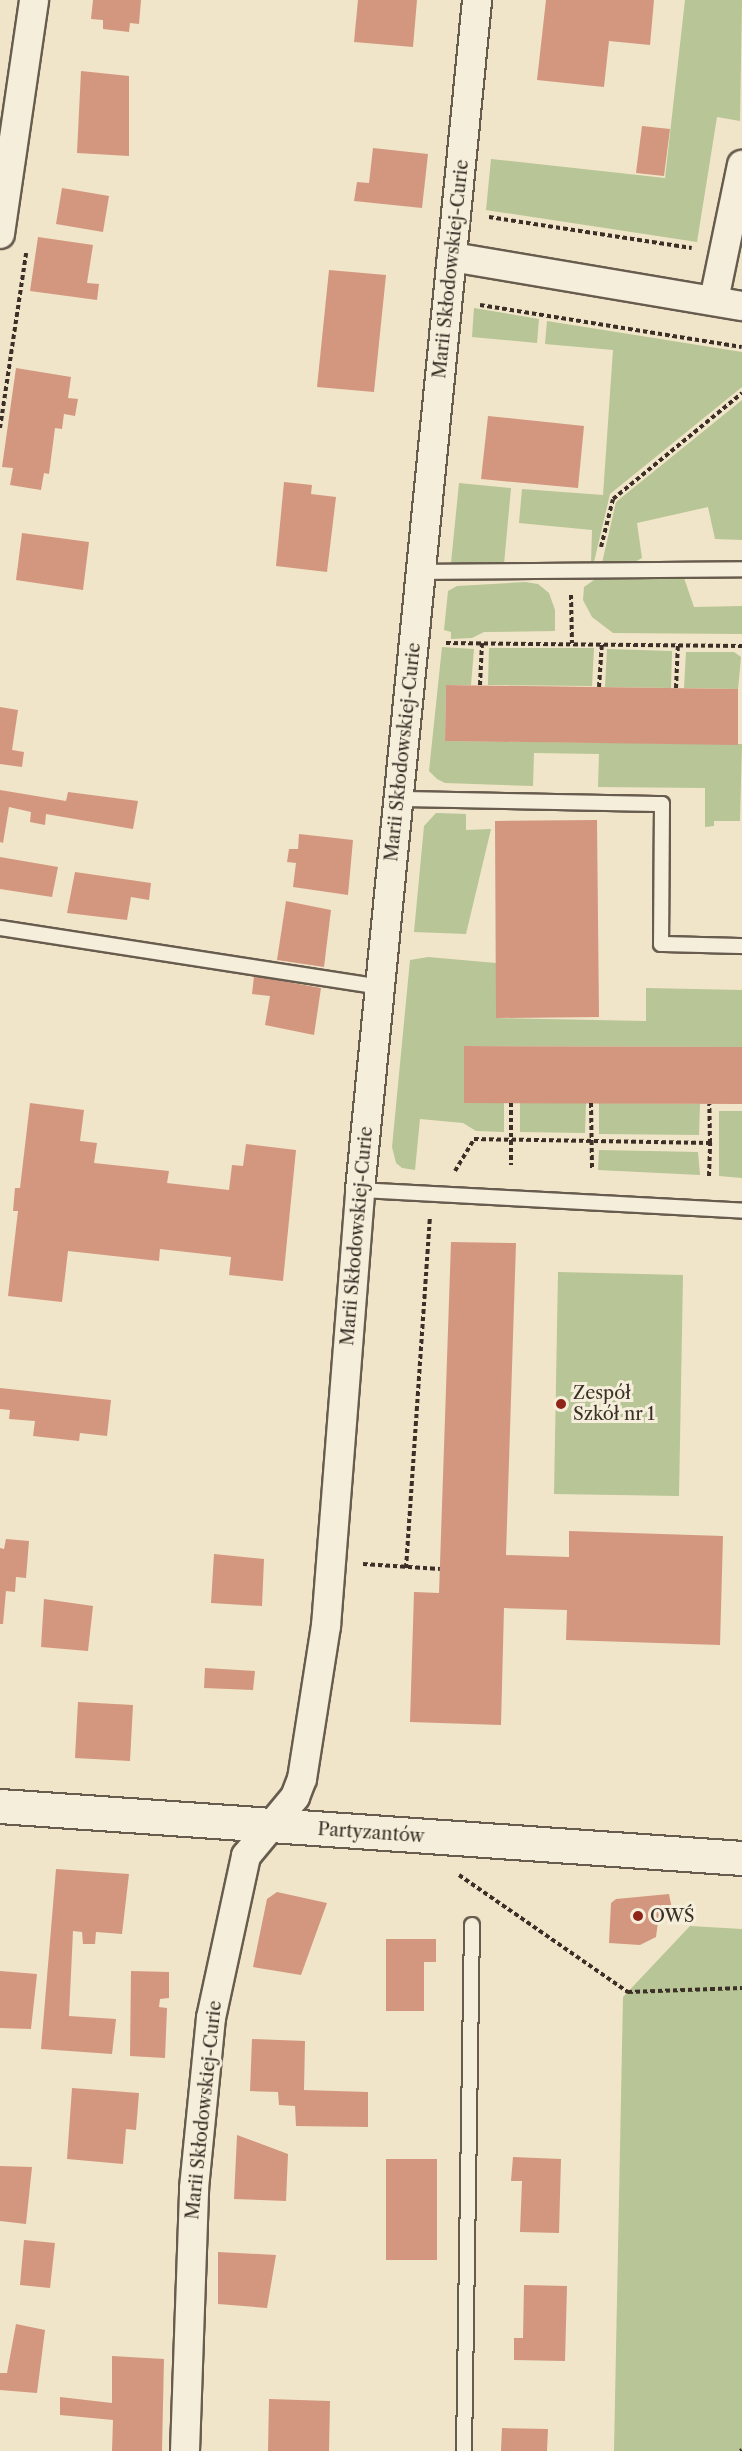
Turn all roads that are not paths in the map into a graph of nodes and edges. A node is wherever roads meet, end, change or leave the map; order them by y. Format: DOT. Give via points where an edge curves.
graph roads {
  1 [pos="34,0"];
  2 [pos="477,0"];
  3 [pos="742,165"];
  4 [pos="0,234"];
  5 [pos="452,257"];
  6 [pos="714,300"];
  7 [pos="742,306"];
  8 [pos="742,569"];
  9 [pos="420,572"];
  10 [pos="399,799"];
  11 [pos="0,928"];
  12 [pos="742,946"];
  13 [pos="380,987"];
  14 [pos="360,1190"];
  15 [pos="742,1211"];
  16 [pos="0,1806"];
  17 [pos="268,1826"];
  18 [pos="742,1857"];
  19 [pos="472,1925"];
  20 [pos="184,2451"];
  21 [pos="464,2451"];
  1 -- 4 [label="street"];
  2 -- 5 [label="street, Marii Skłodowskiej-Curie"];
  3 -- 6 [label="street"];
  5 -- 6 [label="street"];
  5 -- 9 [label="street, Marii Skłodowskiej-Curie"];
  6 -- 7 [label="street"];
  8 -- 9 [label="lane"];
  9 -- 10 [label="street, Marii Skłodowskiej-Curie"];
  10 -- 12 [label="lane" via="662,804 661,944"];
  10 -- 13 [label="street, Marii Skłodowskiej-Curie"];
  11 -- 13 [label="lane"];
  13 -- 14 [label="street, Marii Skłodowskiej-Curie"];
  14 -- 15 [label="lane"];
  14 -- 17 [label="street, Marii Skłodowskiej-Curie" via="326,1626 302,1779 295,1797"];
  16 -- 17 [label="street, Partyzantów"];
  17 -- 18 [label="street, Partyzantów"];
  17 -- 20 [label="street, Marii Skłodowskiej-Curie" via="246,1856 211,2018 195,2188"];
  19 -- 21 [label="lane"];
}
